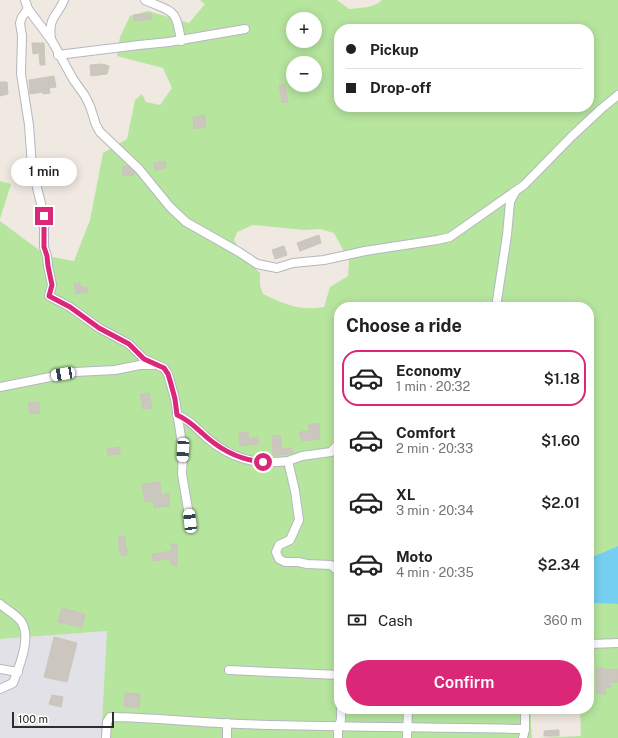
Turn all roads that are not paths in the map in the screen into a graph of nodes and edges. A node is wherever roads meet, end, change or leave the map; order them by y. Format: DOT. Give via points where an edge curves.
graph roads {
  1 [pos="25,0"];
  2 [pos="64,0"];
  3 [pos="145,0"];
  4 [pos="28,9"];
  5 [pos="245,29"];
  6 [pos="52,41"];
  7 [pos="181,41"];
  8 [pos="58,55"];
  9 [pos="618,95"];
  10 [pos="515,192"];
  11 [pos="497,302"];
  12 [pos="156,365"];
  13 [pos="0,387"];
  14 [pos="177,415"];
  15 [pos="334,449"];
  16 [pos="288,462"];
  17 [pos="190,521"];
  18 [pos="334,568"];
  19 [pos="0,604"];
  20 [pos="618,643"];
  21 [pos="594,644"];
  22 [pos="0,669"];
  23 [pos="228,670"];
  24 [pos="18,672"];
  25 [pos="334,674"];
  26 [pos="0,689"];
  27 [pos="341,714"];
  28 [pos="407,714"];
  29 [pos="524,714"];
  30 [pos="227,724"];
  31 [pos="338,727"];
  32 [pos="406,727"];
  33 [pos="525,729"];
  34 [pos="106,738"];
  35 [pos="227,738"];
  36 [pos="338,738"];
  37 [pos="407,738"];
  38 [pos="523,738"];
  1 -- 4 [label="street"];
  2 -- 6 [label="street" via="53,17 50,30"];
  3 -- 7 [label="street" via="172,12 178,23"];
  4 -- 6 [label="street"];
  4 -- 12 [label="street" via="20,23 21,74 32,167 44,216 44,247 52,285 49,296 129,344 144,359"];
  5 -- 7 [label="street"];
  6 -- 8 [label="street"];
  7 -- 8 [label="street"];
  8 -- 10 [label="street" via="90,106 100,132 139,169 170,207 186,222 257,264 277,268 293,263 324,260 450,237"];
  9 -- 10 [label="street" via="601,108"];
  10 -- 11 [label="street" via="510,202"];
  12 -- 13 [label="street" via="75,372"];
  12 -- 14 [label="street" via="164,368 168,374"];
  14 -- 16 [label="street" via="231,454 250,461"];
  14 -- 17 [label="street" via="183,450 182,474"];
  15 -- 16 [label="street" via="331,452 302,456"];
  16 -- 18 [label="street" via="299,520 290,540 279,545 276,552 279,558 286,562 331,565"];
  19 -- 24 [label="street" via="21,621 26,631"];
  20 -- 21 [label="street"];
  22 -- 24 [label="street"];
  23 -- 25 [label="street"];
  24 -- 26 [label="street" via="13,684"];
  27 -- 31 [label="street"];
  28 -- 32 [label="street"];
  29 -- 33 [label="street"];
  30 -- 31 [label="street"];
  30 -- 34 [label="street" via="110,717 107,722"];
  30 -- 35 [label="street"];
  31 -- 32 [label="street"];
  31 -- 36 [label="street"];
  32 -- 33 [label="street"];
  32 -- 37 [label="street"];
  33 -- 38 [label="street"];
}
